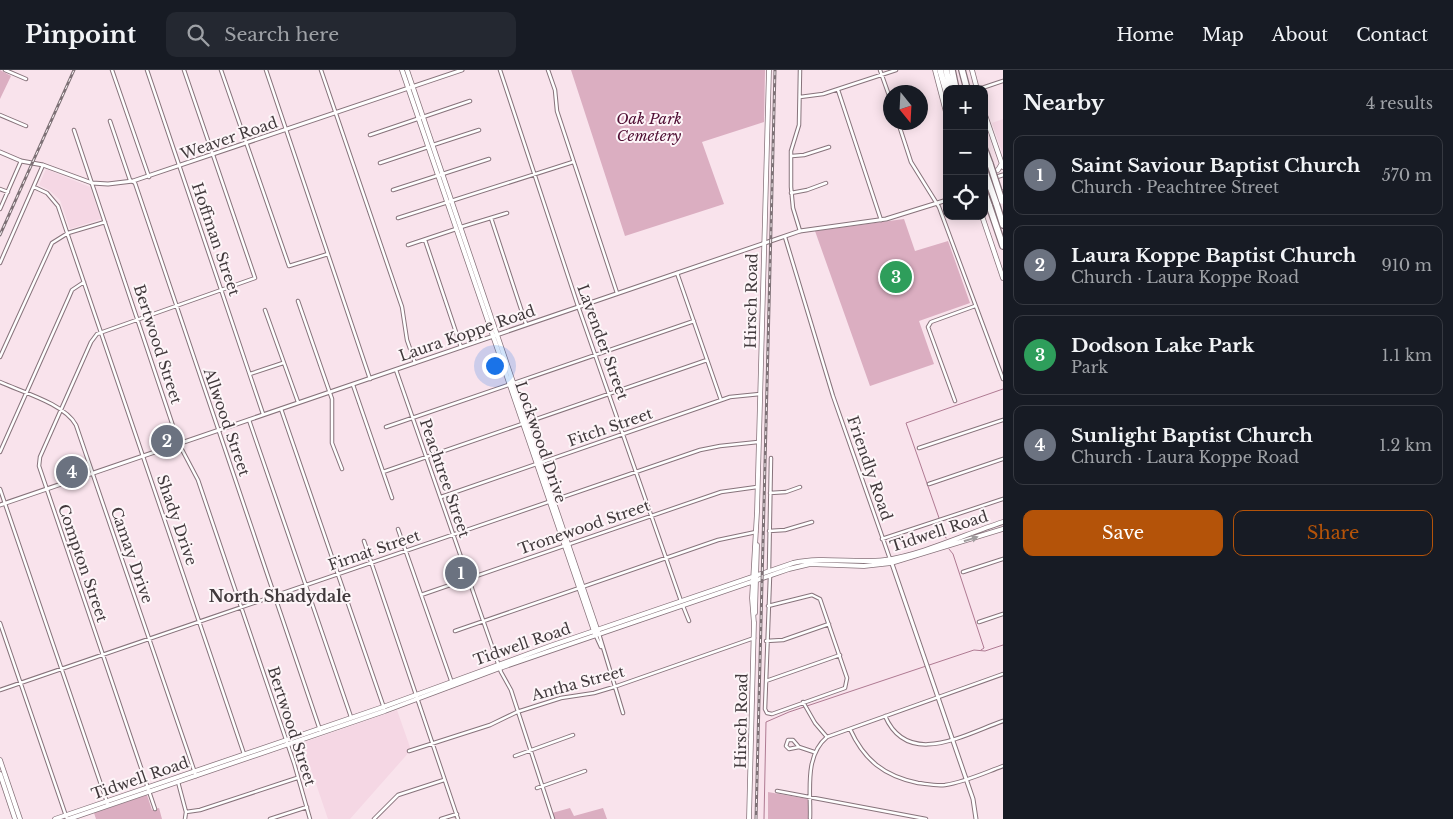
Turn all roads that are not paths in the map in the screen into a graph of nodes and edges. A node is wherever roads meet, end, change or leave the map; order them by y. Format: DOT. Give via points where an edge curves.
graph roads {
  1 [pos="5,70"];
  2 [pos="112,70"];
  3 [pos="147,70"];
  4 [pos="184,70"];
  5 [pos="221,70"];
  6 [pos="266,70"];
  7 [pos="321,70"];
  8 [pos="402,70"];
  9 [pos="406,70"];
  10 [pos="462,70"];
  11 [pos="500,70"];
  12 [pos="548,70"];
  13 [pos="769,70"];
  14 [pos="800,70"];
  15 [pos="880,70"];
  16 [pos="896,70"];
  17 [pos="935,70"];
  18 [pos="940,70"];
  19 [pos="946,70"];
  20 [pos="952,70"];
  21 [pos="962,70"];
  22 [pos="972,70"];
  23 [pos="881,75"];
  24 [pos="26,79"];
  25 [pos="1003,80"];
  26 [pos="884,85"];
  27 [pos="944,85"];
  28 [pos="950,85"];
  29 [pos="955,85"];
  30 [pos="965,85"];
  31 [pos="977,85"];
  32 [pos="988,85"];
  33 [pos="410,88"];
  34 [pos="838,90"];
  35 [pos="800,97"];
  36 [pos="470,101"];
  37 [pos="943,101"];
  38 [pos="336,114"];
  39 [pos="0,115"];
  40 [pos="420,117"];
  41 [pos="110,121"];
  42 [pos="988,123"];
  43 [pos="26,126"];
  44 [pos="74,130"];
  45 [pos="286,130"];
  46 [pos="479,130"];
  47 [pos="901,130"];
  48 [pos="370,135"];
  49 [pos="246,144"];
  50 [pos="429,146"];
  51 [pos="829,147"];
  52 [pos="0,152"];
  53 [pos="213,156"];
  54 [pos="791,156"];
  55 [pos="489,159"];
  56 [pos="988,159"];
  57 [pos="21,161"];
  58 [pos="573,162"];
  59 [pos="380,163"];
  60 [pos="1002,163"];
  61 [pos="43,165"];
  62 [pos="179,167"];
  63 [pos="988,174"];
  64 [pos="439,175"];
  65 [pos="534,175"];
  66 [pos="987,175"];
  67 [pos="1003,175"];
  68 [pos="149,177"];
  69 [pos="988,180"];
  70 [pos="132,181"];
  71 [pos="92,183"];
  72 [pos="826,183"];
  73 [pos="1003,186"];
  74 [pos="34,187"];
  75 [pos="0,188"];
  76 [pos="394,190"];
  77 [pos="988,191"];
  78 [pos="8,192"];
  79 [pos="791,192"];
  80 [pos="1003,192"];
  81 [pos="988,197"];
  82 [pos="448,202"];
  83 [pos="943,202"];
  84 [pos="1000,202"];
  85 [pos="988,203"];
  86 [pos="938,204"];
  87 [pos="0,209"];
  88 [pos="507,213"];
  89 [pos="398,218"];
  90 [pos="492,218"];
  91 [pos="881,220"];
  92 [pos="983,220"];
  93 [pos="105,222"];
  94 [pos="1003,225"];
  95 [pos="458,228"];
  96 [pos="800,231"];
  97 [pos="68,233"];
  98 [pos="785,236"];
  99 [pos="425,240"];
  100 [pos="763,243"];
  101 [pos="408,245"];
  102 [pos="1003,246"];
  103 [pos="328,254"];
  104 [pos="0,263"];
  105 [pos="677,273"];
  106 [pos="1003,278"];
  107 [pos="84,282"];
  108 [pos="221,290"];
  109 [pos="617,293"];
  110 [pos="298,301"];
  111 [pos="176,305"];
  112 [pos="579,306"];
  113 [pos="975,306"];
  114 [pos="265,310"];
  115 [pos="137,318"];
  116 [pos="694,321"];
  117 [pos="526,324"];
  118 [pos="101,331"];
  119 [pos="495,336"];
  120 [pos="461,347"];
  121 [pos="596,354"];
  122 [pos="0,357"];
  123 [pos="707,360"];
  124 [pos="283,363"];
  125 [pos="415,363"];
  126 [pos="396,370"];
  127 [pos="250,374"];
  128 [pos="370,379"];
  129 [pos="1003,379"];
  130 [pos="0,382"];
  131 [pos="511,384"];
  132 [pos="353,385"];
  133 [pos="329,393"];
  134 [pos="26,394"];
  135 [pos="610,394"];
  136 [pos="760,394"];
  137 [pos="721,400"];
  138 [pos="955,401"];
  139 [pos="299,404"];
  140 [pos="61,409"];
  141 [pos="281,409"];
  142 [pos="264,415"];
  143 [pos="412,418"];
  144 [pos="250,420"];
  145 [pos="1003,420"];
  146 [pos="525,423"];
  147 [pos="386,427"];
  148 [pos="218,432"];
  149 [pos="624,434"];
  150 [pos="758,442"];
  151 [pos="179,444"];
  152 [pos="919,448"];
  153 [pos="0,452"];
  154 [pos="143,457"];
  155 [pos="426,458"];
  156 [pos="771,458"];
  157 [pos="1003,459"];
  158 [pos="538,463"];
  159 [pos="342,470"];
  160 [pos="383,472"];
  161 [pos="637,472"];
  162 [pos="93,474"];
  163 [pos="929,484"];
  164 [pos="800,487"];
  165 [pos="757,488"];
  166 [pos="0,489"];
  167 [pos="46,489"];
  168 [pos="770,493"];
  169 [pos="440,497"];
  170 [pos="392,498"];
  171 [pos="1003,499"];
  172 [pos="552,501"];
  173 [pos="5,503"];
  174 [pos="0,505"];
  175 [pos="652,515"];
  176 [pos="812,522"];
  177 [pos="1003,522"];
  178 [pos="996,524"];
  179 [pos="398,529"];
  180 [pos="1001,529"];
  181 [pos="769,531"];
  182 [pos="756,532"];
  183 [pos="453,535"];
  184 [pos="882,539"];
  185 [pos="364,541"];
  186 [pos="567,544"];
  187 [pos="930,549"];
  188 [pos="406,552"];
  189 [pos="667,558"];
  190 [pos="1003,559"];
  191 [pos="890,561"];
  192 [pos="372,564"];
  193 [pos="963,572"];
  194 [pos="769,573"];
  195 [pos="338,575"];
  196 [pos="755,578"];
  197 [pos="468,579"];
  198 [pos="306,586"];
  199 [pos="581,588"];
  200 [pos="421,595"];
  201 [pos="274,597"];
  202 [pos="682,603"];
  203 [pos="768,606"];
  204 [pos="241,608"];
  205 [pos="1003,614"];
  206 [pos="689,621"];
  207 [pos="0,622"];
  208 [pos="200,622"];
  209 [pos="483,622"];
  210 [pos="979,622"];
  211 [pos="829,624"];
  212 [pos="455,631"];
  213 [pos="596,633"];
  214 [pos="754,638"];
  215 [pos="149,639"];
  216 [pos="766,641"];
  217 [pos="103,655"];
  218 [pos="840,656"];
  219 [pos="499,666"];
  220 [pos="62,670"];
  221 [pos="1003,674"];
  222 [pos="766,681"];
  223 [pos="21,683"];
  224 [pos="452,683"];
  225 [pos="614,687"];
  226 [pos="0,690"];
  227 [pos="418,696"];
  228 [pos="937,698"];
  229 [pos="804,703"];
  230 [pos="384,709"];
  231 [pos="517,712"];
  232 [pos="623,713"];
  233 [pos="886,716"];
  234 [pos="352,720"];
  235 [pos="1003,720"];
  236 [pos="850,729"];
  237 [pos="320,731"];
  238 [pos="573,735"];
  239 [pos="826,737"];
  240 [pos="952,739"];
  241 [pos="287,743"];
  242 [pos="434,744"];
  243 [pos="799,747"];
  244 [pos="409,751"];
  245 [pos="530,751"];
  246 [pos="814,752"];
  247 [pos="515,756"];
  248 [pos="245,757"];
  249 [pos="0,760"];
  250 [pos="1003,766"];
  251 [pos="585,771"];
  252 [pos="0,774"];
  253 [pos="195,774"];
  254 [pos="297,778"];
  255 [pos="178,780"];
  256 [pos="444,780"];
  257 [pos="966,780"];
  258 [pos="541,786"];
  259 [pos="537,788"];
  260 [pos="149,789"];
  261 [pos="777,791"];
  262 [pos="10,797"];
  263 [pos="811,797"];
  264 [pos="108,803"];
  265 [pos="307,807"];
  266 [pos="155,809"];
  267 [pos="186,812"];
  268 [pos="457,814"];
  269 [pos="67,818"];
  270 [pos="810,818"];
  271 [pos="15,819"];
  272 [pos="20,819"];
  273 [pos="55,819"];
  274 [pos="185,819"];
  275 [pos="270,819"];
  276 [pos="310,819"];
  277 [pos="374,819"];
  278 [pos="441,819"];
  279 [pos="458,819"];
  280 [pos="553,819"];
  281 [pos="749,819"];
  282 [pos="926,819"];
  283 [pos="976,819"];
  1 -- 24 [label="street"];
  2 -- 68 [label="street"];
  3 -- 62 [label="street, Hoffman Street"];
  4 -- 53 [label="street"];
  5 -- 49 [label="street"];
  6 -- 45 [label="street"];
  7 -- 38 [label="street"];
  8 -- 33 [label="main road, Lockwood Drive"];
  9 -- 33 [label="main road, Lockwood Drive"];
  10 -- 33 [label="street, Weaver Road"];
  11 -- 65 [label="street, Lavender Street"];
  12 -- 58 [label="street"];
  13 -- 100 [label="main road, Hirsch Road"];
  14 -- 35 [label="street"];
  15 -- 23 [label="street"];
  16 -- 23 [label="street"];
  17 -- 37 [label="main road"];
  18 -- 27 [label="highway"];
  19 -- 28 [label="highway"];
  20 -- 29 [label="highway"];
  21 -- 30 [label="highway"];
  22 -- 31 [label="main road"];
  23 -- 26 [label="street"];
  23 -- 34 [label="street"];
  25 -- 32 [label="street"];
  33 -- 38 [label="street, Weaver Road"];
  33 -- 40 [label="main road, Lockwood Drive"];
  34 -- 35 [label="street"];
  34 -- 91 [label="street"];
  35 -- 54 [label="street" via="799,125"];
  36 -- 40 [label="street"];
  38 -- 45 [label="street, Weaver Road"];
  38 -- 125 [label="street" via="402,307 407,340"];
  39 -- 43 [label="street"];
  40 -- 48 [label="street"];
  40 -- 50 [label="main road, Lockwood Drive"];
  41 -- 70 [label="street, Allwood Street"];
  42 -- 60 [label="main road"];
  44 -- 71 [label="street, Bertwood Street"];
  45 -- 49 [label="street, Weaver Road"];
  45 -- 103 [label="street"];
  46 -- 50 [label="street"];
  47 -- 86 [label="street" via="911,162"];
  49 -- 53 [label="street, Weaver Road"];
  49 -- 103 [label="street" via="289,266"];
  50 -- 59 [label="street"];
  50 -- 64 [label="main road, Lockwood Drive"];
  51 -- 54 [label="street"];
  52 -- 57 [label="street, Weaver Road"];
  53 -- 62 [label="street, Weaver Road"];
  53 -- 108 [label="street" via="255,278"];
  54 -- 79 [label="street"];
  55 -- 64 [label="street"];
  56 -- 84 [label="highway, bridge"];
  57 -- 61 [label="street, Weaver Road"];
  57 -- 78 [label="street"];
  58 -- 65 [label="street"];
  58 -- 109 [label="street"];
  60 -- 63 [label="main road" via="998,170"];
  61 -- 71 [label="street, Weaver Road"];
  61 -- 74 [label="street"];
  62 -- 68 [label="street, Weaver Road"];
  62 -- 108 [label="street, Hoffman Street"];
  64 -- 76 [label="street"];
  64 -- 82 [label="main road, Lockwood Drive"];
  65 -- 82 [label="street"];
  65 -- 112 [label="street, Lavender Street"];
  66 -- 84 [label="highway, bridge"];
  67 -- 69 [label="street"];
  68 -- 70 [label="street, Weaver Road"];
  70 -- 71 [label="street, Weaver Road"];
  70 -- 111 [label="street, Allwood Street"];
  71 -- 93 [label="street, Bertwood Street"];
  72 -- 79 [label="street"];
  73 -- 77 [label="street"];
  74 -- 97 [label="street, Shady Drive" via="54,198"];
  74 -- 104 [label="street"];
  75 -- 78 [label="street"];
  78 -- 87 [label="street"];
  79 -- 96 [label="street"];
  80 -- 81 [label="main road"];
  82 -- 89 [label="street"];
  82 -- 95 [label="main road, Lockwood Drive"];
  83 -- 86 [label="street, Laura Koppe Road"];
  84 -- 94 [label="highway"];
  85 -- 102 [label="highway, bridge"];
  86 -- 91 [label="street, Laura Koppe Road"];
  86 -- 113 [label="street"];
  88 -- 90 [label="street"];
  90 -- 95 [label="street"];
  90 -- 117 [label="street"];
  91 -- 96 [label="street, Laura Koppe Road"];
  92 -- 106 [label="main road"];
  93 -- 97 [label="street"];
  93 -- 115 [label="street, Bertwood Street"];
  95 -- 99 [label="street"];
  95 -- 119 [label="main road, Lockwood Drive"];
  96 -- 98 [label="street, Laura Koppe Road"];
  97 -- 107 [label="street, Shady Drive"];
  97 -- 122 [label="street" via="52,243 47,251"];
  98 -- 100 [label="street, Laura Koppe Road"];
  98 -- 184 [label="street, Friendly Road" via="832,394"];
  99 -- 101 [label="street"];
  99 -- 120 [label="street"];
  100 -- 105 [label="street, Laura Koppe Road"];
  100 -- 136 [label="main road, Hirsch Road"];
  103 -- 128 [label="street"];
  105 -- 109 [label="street, Laura Koppe Road"];
  105 -- 116 [label="street"];
  107 -- 118 [label="street, Shady Drive"];
  107 -- 134 [label="street" via="72,290"];
  108 -- 111 [label="street"];
  108 -- 127 [label="street, Hoffman Street"];
  109 -- 112 [label="street, Laura Koppe Road"];
  110 -- 133 [label="street"];
  111 -- 115 [label="street"];
  111 -- 148 [label="street, Allwood Street"];
  112 -- 117 [label="street, Laura Koppe Road"];
  112 -- 121 [label="street, Lavender Street"];
  113 -- 129 [label="street"];
  113 -- 138 [label="street" via="937,319 928,327"];
  114 -- 124 [label="street"];
  115 -- 118 [label="street"];
  115 -- 151 [label="street, Bertwood Street"];
  116 -- 121 [label="street"];
  116 -- 123 [label="street"];
  117 -- 119 [label="street, Laura Koppe Road"];
  118 -- 140 [label="street, Compton Street" via="90,342"];
  118 -- 154 [label="street, Shady Drive"];
  119 -- 120 [label="street, Laura Koppe Road"];
  119 -- 131 [label="main road, Lockwood Drive"];
  120 -- 125 [label="street, Laura Koppe Road"];
  121 -- 131 [label="street"];
  121 -- 135 [label="street, Lavender Street"];
  123 -- 135 [label="street"];
  123 -- 137 [label="street"];
  124 -- 127 [label="street"];
  124 -- 139 [label="street"];
  125 -- 126 [label="street, Laura Koppe Road"];
  126 -- 128 [label="street, Laura Koppe Road"];
  126 -- 143 [label="street, Peachtree Street"];
  127 -- 142 [label="street, Hoffman Street"];
  128 -- 132 [label="street, Laura Koppe Road"];
  130 -- 134 [label="street, Camay Drive"];
  131 -- 143 [label="street"];
  131 -- 146 [label="main road, Lockwood Drive"];
  132 -- 133 [label="street, Laura Koppe Road"];
  132 -- 160 [label="street"];
  133 -- 139 [label="street, Laura Koppe Road"];
  133 -- 159 [label="street" via="333,409 332,443"];
  134 -- 140 [label="street, Camay Drive"];
  134 -- 153 [label="street"];
  135 -- 146 [label="street"];
  135 -- 149 [label="street, Lavender Street"];
  136 -- 137 [label="street, Fitch Street" via="743,394"];
  136 -- 150 [label="main road, Hirsch Road"];
  137 -- 149 [label="street, Fitch Street"];
  139 -- 141 [label="street, Laura Koppe Road"];
  140 -- 162 [label="street, Camay Drive" via="76,425"];
  140 -- 167 [label="street, Compton Street" via="40,457"];
  141 -- 142 [label="street, Laura Koppe Road"];
  141 -- 195 [label="street"];
  142 -- 144 [label="street, Laura Koppe Road"];
  143 -- 147 [label="street"];
  143 -- 155 [label="street, Peachtree Street"];
  144 -- 148 [label="street, Laura Koppe Road"];
  144 -- 198 [label="street"];
  145 -- 152 [label="street"];
  146 -- 155 [label="street"];
  146 -- 158 [label="main road, Lockwood Drive"];
  148 -- 151 [label="street, Laura Koppe Road"];
  148 -- 201 [label="street, Allwood Street"];
  149 -- 158 [label="street, Fitch Street"];
  149 -- 161 [label="street, Lavender Street"];
  150 -- 161 [label="street, Firnat Street" via="700,450"];
  150 -- 165 [label="main road, Hirsch Road"];
  151 -- 154 [label="street, Laura Koppe Road"];
  151 -- 204 [label="street, Bertwood Street" via="198,480"];
  154 -- 162 [label="street, Laura Koppe Road"];
  154 -- 208 [label="street, Shady Drive"];
  155 -- 160 [label="street"];
  155 -- 169 [label="street, Peachtree Street"];
  156 -- 168 [label="street"];
  157 -- 163 [label="street"];
  158 -- 169 [label="street, Fitch Street"];
  158 -- 172 [label="main road, Lockwood Drive"];
  160 -- 170 [label="street"];
  161 -- 172 [label="street, Firnat Street"];
  161 -- 175 [label="street, Lavender Street"];
  162 -- 167 [label="street, Laura Koppe Road"];
  162 -- 215 [label="street, Camay Drive"];
  164 -- 168 [label="street"];
  165 -- 175 [label="street, Tronewood Street" via="721,492"];
  165 -- 182 [label="main road, Hirsch Road"];
  166 -- 173 [label="street"];
  167 -- 173 [label="street, Laura Koppe Road"];
  167 -- 217 [label="street, Compton Street"];
  168 -- 181 [label="street"];
  169 -- 183 [label="street, Peachtree Street"];
  171 -- 184 [label="street"];
  172 -- 183 [label="street, Firnat Street"];
  172 -- 186 [label="main road, Lockwood Drive"];
  173 -- 174 [label="street, Laura Koppe Road"];
  173 -- 220 [label="street"];
  175 -- 186 [label="street, Tronewood Street"];
  175 -- 189 [label="street, Lavender Street"];
  176 -- 181 [label="street"];
  177 -- 178 [label="main road, Tidwell Road"];
  178 -- 180 [label="main road"];
  178 -- 187 [label="main road, Tidwell Road"];
  179 -- 188 [label="street"];
  187 -- 180 [label="main road, Tidwell Road, one-way"];
  181 -- 194 [label="street"];
  182 -- 189 [label="street" via="718,540"];
  182 -- 196 [label="main road, Hirsch Road"];
  183 -- 188 [label="street, Firnat Street"];
  183 -- 197 [label="street, Peachtree Street"];
  184 -- 191 [label="street, Friendly Road"];
  185 -- 192 [label="street"];
  186 -- 197 [label="street, Tronewood Street"];
  186 -- 199 [label="main road, Lockwood Drive"];
  187 -- 191 [label="main road, Tidwell Road"];
  188 -- 192 [label="street, Firnat Street"];
  188 -- 200 [label="street"];
  189 -- 199 [label="street"];
  189 -- 202 [label="street, Lavender Street"];
  190 -- 193 [label="street"];
  191 -- 194 [label="main road, Tidwell Road" via="810,561"];
  191 -- 228 [label="street, Friendly Road"];
  192 -- 195 [label="street, Firnat Street"];
  192 -- 227 [label="street"];
  194 -- 196 [label="main road, Tidwell Road"];
  194 -- 203 [label="street"];
  195 -- 198 [label="street, Firnat Street"];
  195 -- 230 [label="street"];
  196 -- 202 [label="main road, Tidwell Road"];
  196 -- 214 [label="main road, Hirsch Road"];
  197 -- 200 [label="street, Tronewood Street"];
  197 -- 209 [label="street, Peachtree Street"];
  198 -- 201 [label="street, Firnat Street"];
  198 -- 234 [label="street"];
  199 -- 209 [label="street"];
  199 -- 213 [label="main road, Lockwood Drive"];
  200 -- 224 [label="street"];
  201 -- 204 [label="street, Firnat Street"];
  201 -- 237 [label="street, Allwood Street"];
  202 -- 206 [label="street, Lavender Street"];
  202 -- 213 [label="main road, Tidwell Road"];
  203 -- 211 [label="street" via="812,596 820,599"];
  203 -- 216 [label="street"];
  204 -- 208 [label="street, Firnat Street"];
  204 -- 241 [label="street, Bertwood Street"];
  205 -- 210 [label="street"];
  207 -- 223 [label="street"];
  208 -- 215 [label="street, Firnat Street"];
  208 -- 248 [label="street, Shady Drive"];
  209 -- 212 [label="street"];
  209 -- 219 [label="street, Peachtree Street"];
  211 -- 216 [label="street" via="783,640"];
  211 -- 218 [label="street"];
  213 -- 219 [label="main road, Tidwell Road"];
  213 -- 225 [label="street, Lockwood Drive"];
  214 -- 225 [label="street, Antha Street"];
  214 -- 281 [label="main road, Hirsch Road"];
  215 -- 217 [label="street, Firnat Street"];
  215 -- 253 [label="street, Camay Drive"];
  216 -- 222 [label="street"];
  217 -- 220 [label="street, Firnat Street"];
  217 -- 260 [label="street, Compton Street"];
  218 -- 222 [label="street"];
  218 -- 229 [label="street" via="848,681 845,688"];
  219 -- 224 [label="main road, Tidwell Road"];
  219 -- 231 [label="street, Peachtree Street"];
  220 -- 223 [label="street, Firnat Street"];
  220 -- 264 [label="street"];
  221 -- 228 [label="street"];
  222 -- 229 [label="street" via="767,713"];
  223 -- 226 [label="street, Firnat Street"];
  223 -- 269 [label="street"];
  224 -- 227 [label="main road, Tidwell Road"];
  225 -- 231 [label="street, Antha Street" via="561,698"];
  225 -- 232 [label="street, Lockwood Drive"];
  227 -- 230 [label="main road, Tidwell Road"];
  227 -- 242 [label="street"];
  228 -- 233 [label="street"];
  228 -- 240 [label="street, Friendly Road"];
  229 -- 239 [label="street"];
  230 -- 234 [label="main road, Tidwell Road"];
  231 -- 242 [label="street, Antha Street"];
  231 -- 245 [label="street, Peachtree Street"];
  233 -- 236 [label="street"];
  233 -- 240 [label="street" via="895,733 913,744 929,745"];
  234 -- 237 [label="main road, Tidwell Road"];
  235 -- 240 [label="street"];
  236 -- 239 [label="street"];
  236 -- 257 [label="street" via="865,755 890,775 932,785"];
  237 -- 241 [label="main road, Tidwell Road"];
  238 -- 245 [label="street"];
  239 -- 246 [label="street"];
  240 -- 257 [label="street, Friendly Road"];
  241 -- 248 [label="main road, Tidwell Road"];
  241 -- 254 [label="street, Bertwood Street"];
  242 -- 244 [label="street, Antha Street"];
  242 -- 256 [label="street"];
  243 -- 243 [label="street" via="793,740 788,740 786,745 789,749"];
  243 -- 246 [label="street"];
  245 -- 247 [label="street"];
  245 -- 258 [label="street, Peachtree Street"];
  246 -- 263 [label="street"];
  248 -- 253 [label="main road, Tidwell Road"];
  249 -- 262 [label="main road"];
  250 -- 257 [label="street"];
  251 -- 258 [label="street"];
  252 -- 262 [label="main road"];
  253 -- 255 [label="main road, Tidwell Road"];
  254 -- 265 [label="street, Bertwood Street"];
  254 -- 267 [label="street"];
  255 -- 260 [label="main road, Tidwell Road"];
  255 -- 267 [label="street"];
  256 -- 268 [label="street"];
  256 -- 277 [label="street" via="398,795"];
  257 -- 283 [label="street, Friendly Road"];
  258 -- 259 [label="street"];
  258 -- 280 [label="street, Peachtree Street"];
  260 -- 264 [label="main road, Tidwell Road"];
  260 -- 266 [label="street, Compton Street"];
  261 -- 263 [label="street"];
  262 -- 271 [label="main road"];
  262 -- 272 [label="main road"];
  263 -- 270 [label="street"];
  263 -- 282 [label="street"];
  264 -- 269 [label="main road, Tidwell Road"];
  265 -- 275 [label="street"];
  265 -- 276 [label="street, Bertwood Street"];
  267 -- 274 [label="street"];
  268 -- 278 [label="street"];
  268 -- 279 [label="street"];
  269 -- 273 [label="main road, Tidwell Road"];
}
